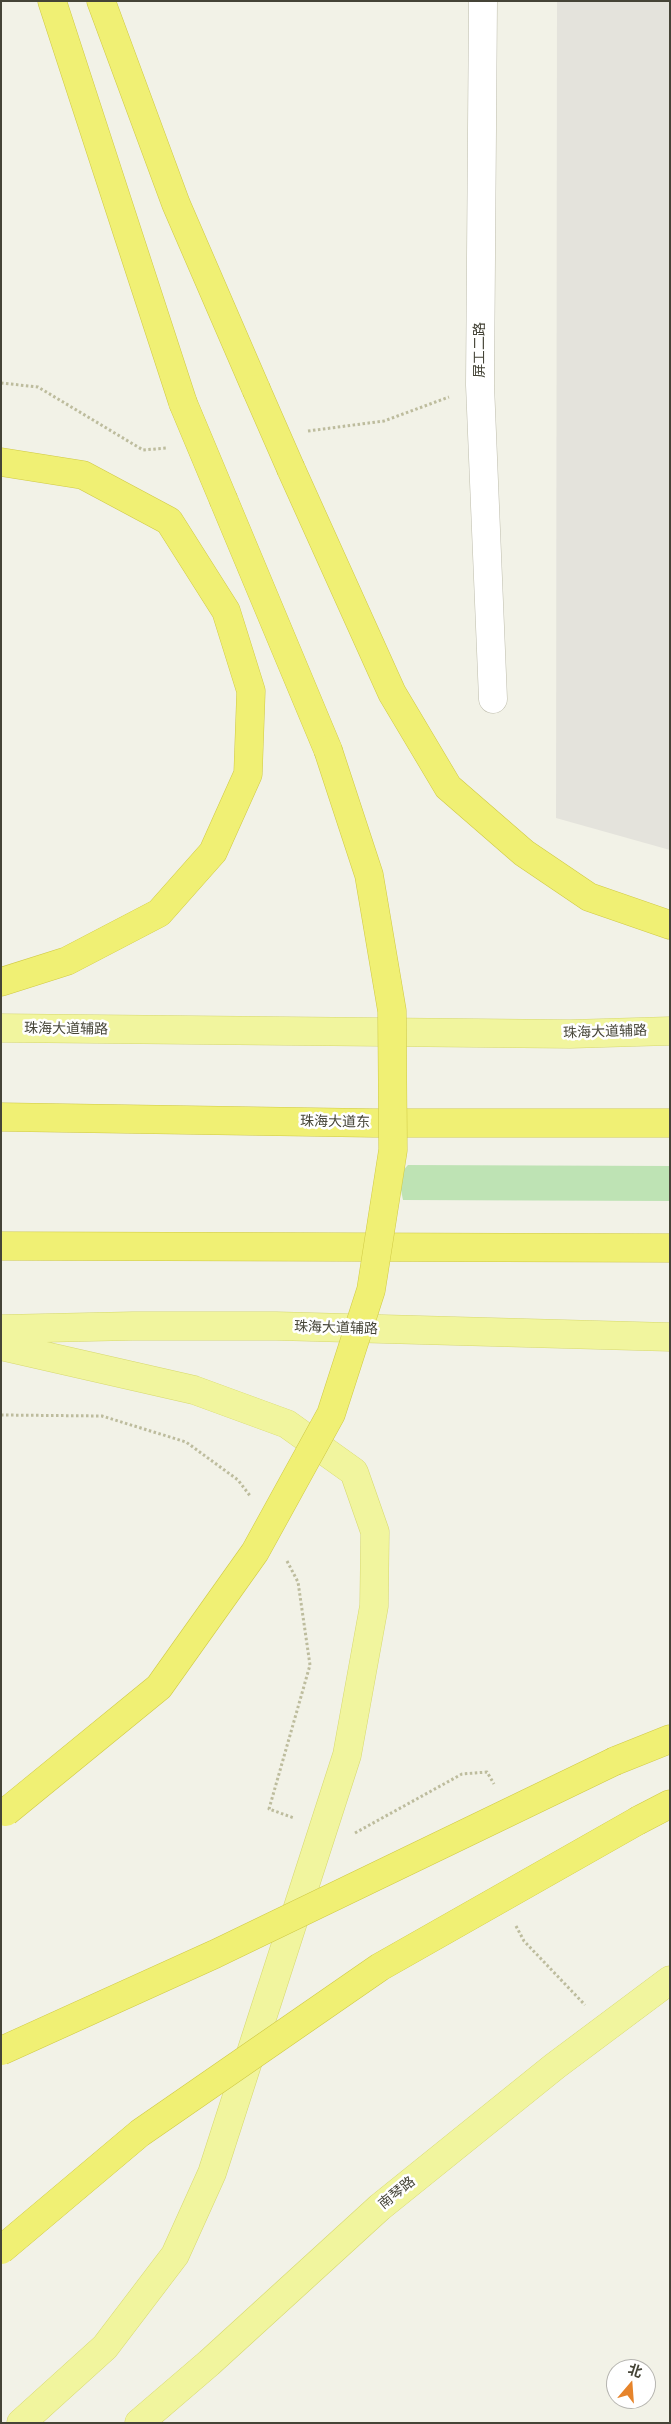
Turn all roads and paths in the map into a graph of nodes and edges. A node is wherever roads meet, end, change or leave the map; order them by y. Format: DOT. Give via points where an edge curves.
graph roads {
  1 [pos="52,1"];
  2 [pos="101,1"];
  3 [pos="483,1"];
  4 [pos="1,462"];
  5 [pos="493,699"];
  6 [pos="670,925"];
  7 [pos="1,982"];
  8 [pos="1,1028"];
  9 [pos="670,1031"];
  10 [pos="1,1117"];
  11 [pos="670,1124"];
  12 [pos="1,1246"];
  13 [pos="670,1248"];
  14 [pos="1,1329"];
  15 [pos="670,1337"];
  16 [pos="1,1346"];
  17 [pos="670,1739"];
  18 [pos="670,1804"];
  19 [pos="4,1813"];
  20 [pos="670,1980"];
  21 [pos="1,2051"];
  22 [pos="1,2250"];
  23 [pos="21,2423"];
  24 [pos="139,2423"];
  1 -- 19 [label="highway, bridge" via="183,403 328,750 369,876 392,1011 392,1150 371,1290 331,1414 255,1552 159,1687"];
  2 -- 6 [label="highway, bridge" via="176,204 256,389 392,693 448,787 524,853 589,897"];
  3 -- 5 [label="street, 屏工二路" via="480,385"];
  4 -- 7 [label="highway" via="83,475 169,521 226,611 252,691 248,774 213,852 159,913 67,961"];
  8 -- 9 [label="main road, 珠海大道辅路" via="570,1034"];
  10 -- 11 [label="highway, 珠海大道东"];
  12 -- 13 [label="highway"];
  14 -- 15 [label="main road, 珠海大道辅路" via="266,1326"];
  16 -- 23 [label="main road" via="194,1390 287,1424 354,1472 375,1532 374,1606 347,1755 212,2173 175,2255 105,2347"];
  17 -- 21 [label="highway, bridge" via="615,1761 215,1954"];
  18 -- 22 [label="highway, bridge" via="380,1967 140,2133"];
  20 -- 24 [label="main road, 南琴路" via="555,2066 380,2207"];
}
